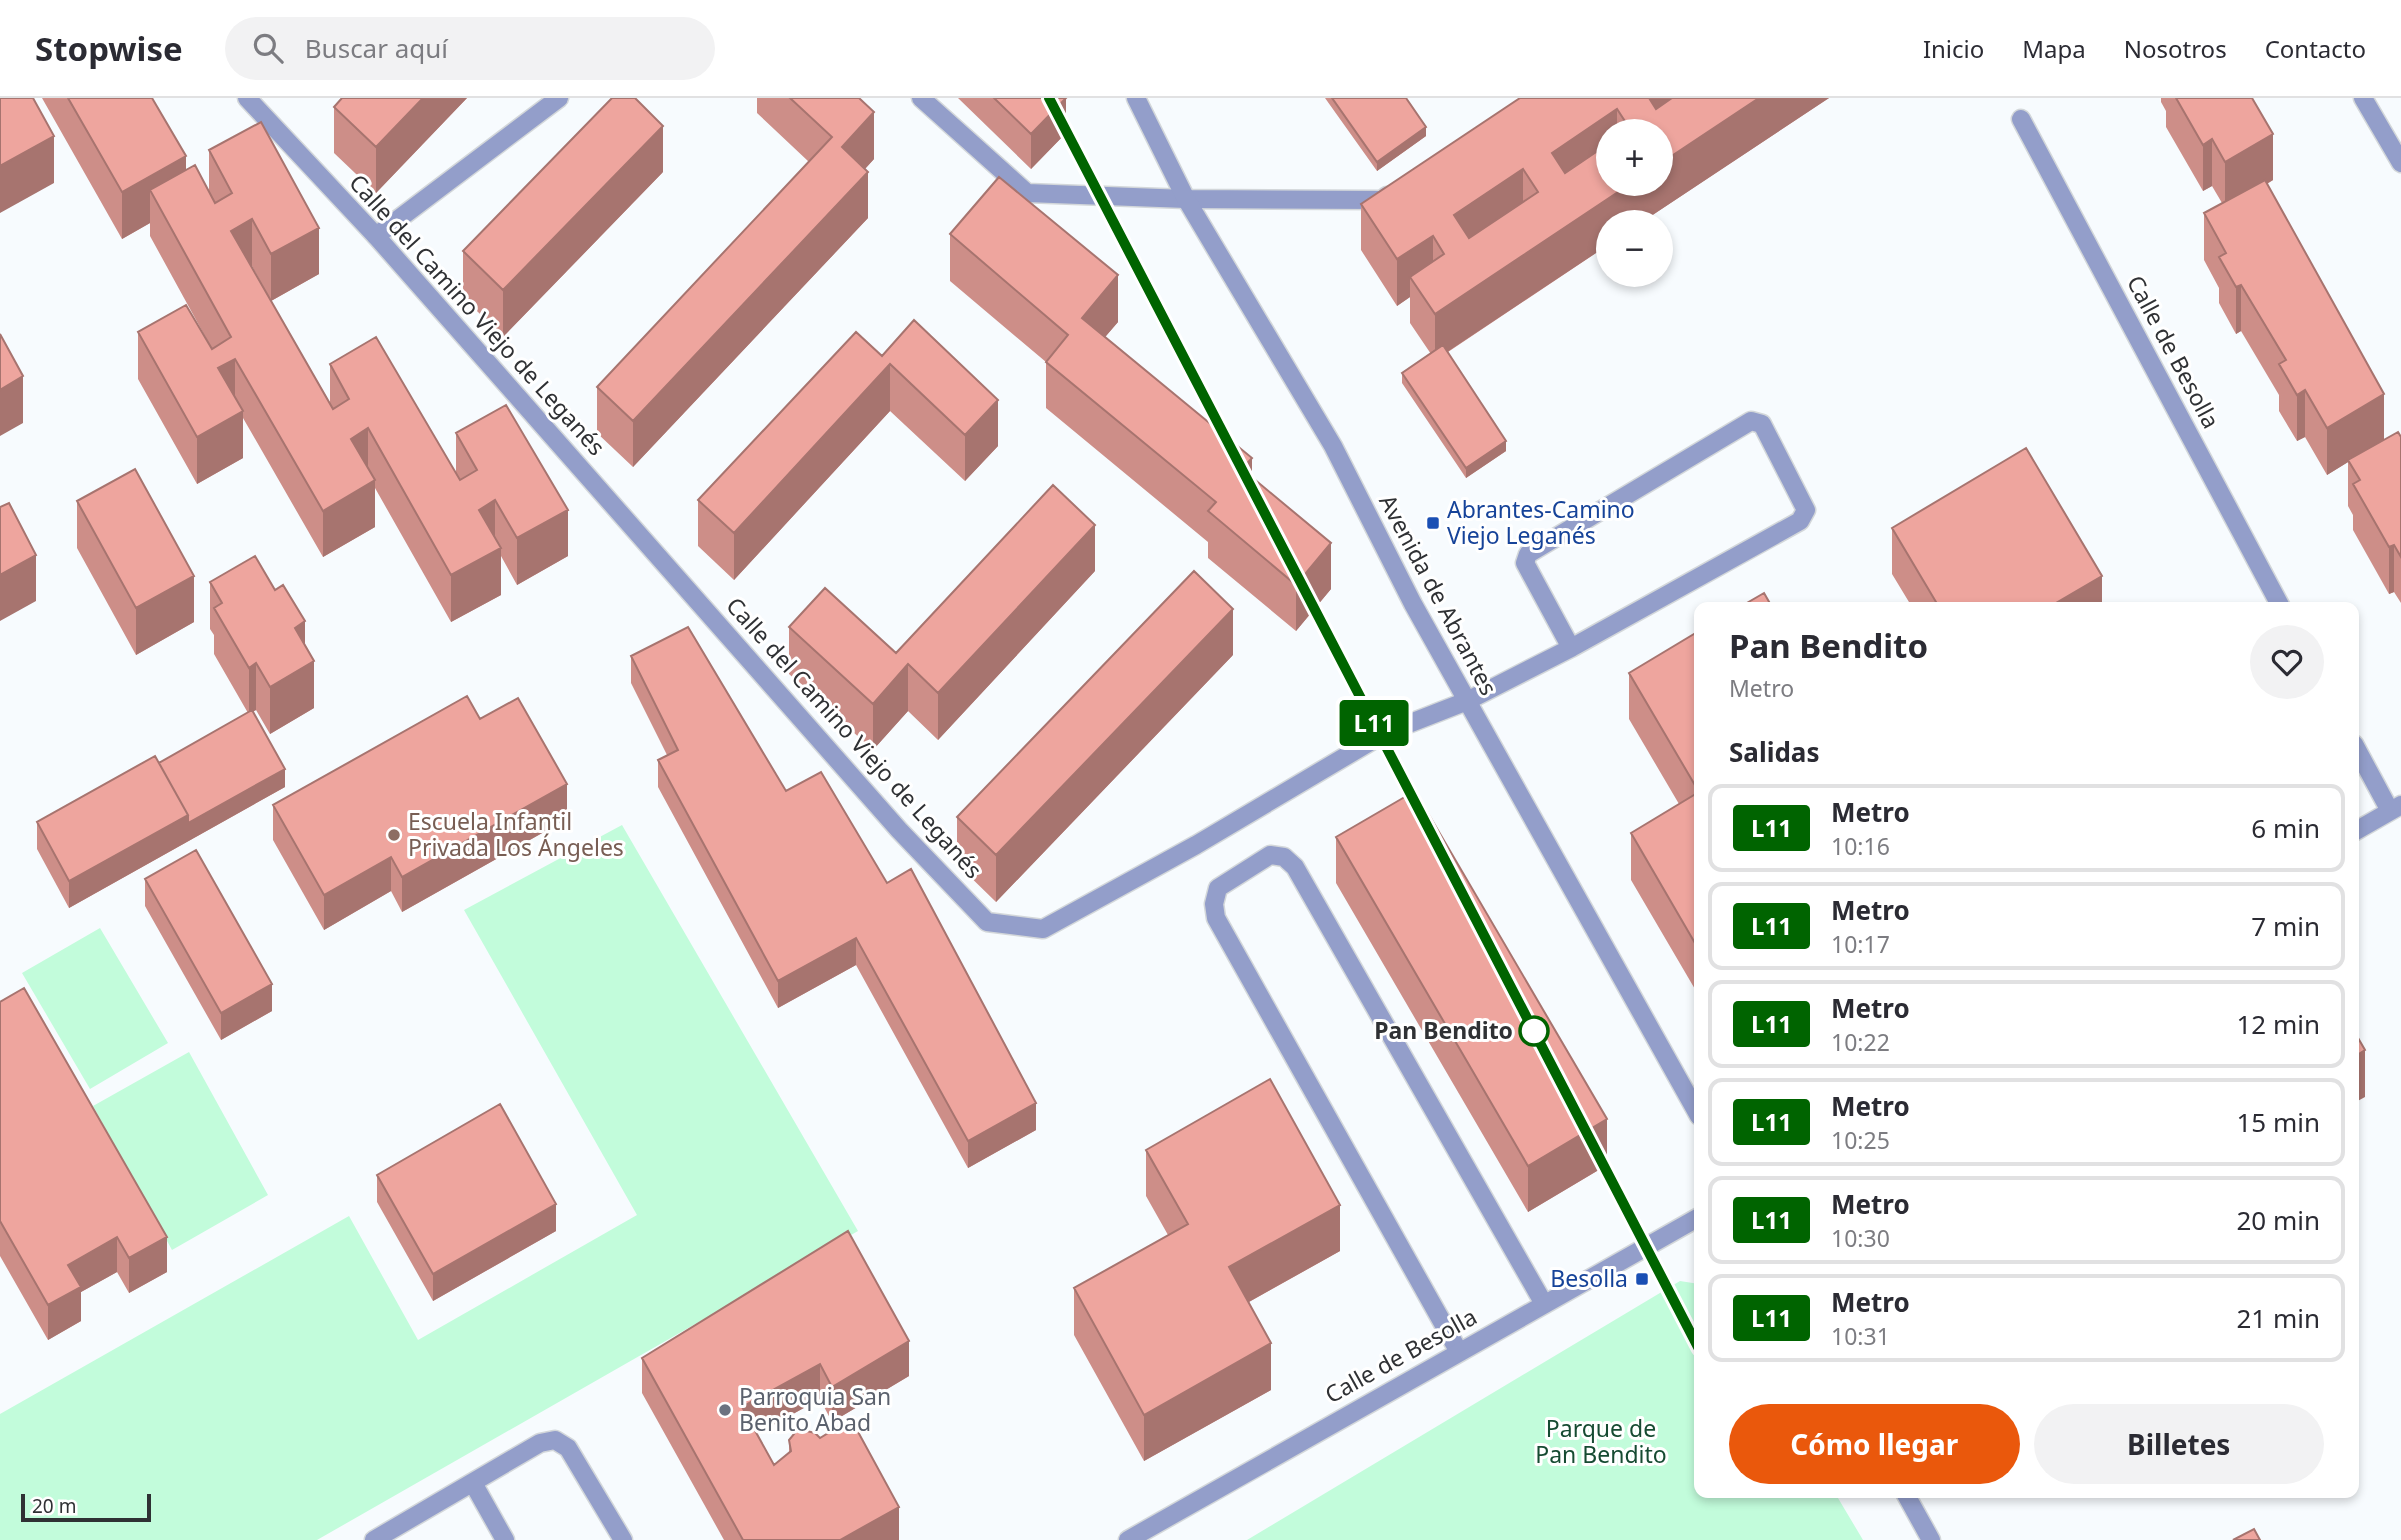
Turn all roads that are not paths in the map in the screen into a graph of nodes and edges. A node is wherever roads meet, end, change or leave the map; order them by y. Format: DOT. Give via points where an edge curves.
graph roads {
  1 [pos="247,98"];
  2 [pos="559,98"];
  3 [pos="921,98"];
  4 [pos="1136,98"];
  5 [pos="2363,98"];
  6 [pos="2021,119"];
  7 [pos="2401,163"];
  8 [pos="1404,184"];
  9 [pos="1186,200"];
  10 [pos="376,236"];
  11 [pos="2278,602"];
  12 [pos="1571,648"];
  13 [pos="1466,701"];
  14 [pos="2359,752"];
  15 [pos="2395,808"];
  16 [pos="2359,829"];
  17 [pos="1694,1106"];
  18 [pos="1694,1220"];
  19 [pos="1545,1304"];
  20 [pos="1458,1352"];
  21 [pos="474,1483"];
  22 [pos="1908,1498"];
  23 [pos="399,1534"];
  24 [pos="374,1540"];
  25 [pos="505,1540"];
  26 [pos="623,1540"];
  27 [pos="1128,1540"];
  28 [pos="1931,1540"];
  1 -- 10 [label="street, Calle del Camino Viejo de Leganés"];
  2 -- 10 [label="street"];
  3 -- 9 [label="street" via="1027,193"];
  4 -- 9 [label="street, Avenida de Abrantes"];
  5 -- 7 [label="street"];
  6 -- 11 [label="street, Calle de Besolla"];
  8 -- 9 [label="street" via="1382,200"];
  9 -- 13 [label="street, Avenida de Abrantes" via="1333,446"];
  10 -- 13 [label="street, Calle del Camino Viejo de Leganés" via="899,830 987,922 1042,929 1385,733"];
  12 -- 12 [label="street, Calle del Camino Viejo de Leganés" via="1800,521 1806,510 1762,424 1751,421 1528,554 1525,563"];
  12 -- 13 [label="street, Calle del Camino Viejo de Leganés"];
  13 -- 17 [label="street, Avenida de Abrantes"];
  14 -- 15 [label="street"];
  15 -- 16 [label="street"];
  18 -- 19 [label="street, Calle de Besolla"];
  19 -- 20 [label="street, Calle de Besolla"];
  19 -- 20 [label="street" via="1295,867 1284,857 1270,855 1218,888 1216,918"];
  20 -- 27 [label="street, Calle de Besolla"];
  21 -- 23 [label="street"];
  21 -- 25 [label="street"];
  21 -- 26 [label="street" via="540,1443 555,1440 568,1448"];
  22 -- 28 [label="street"];
  23 -- 24 [label="street"];
}
